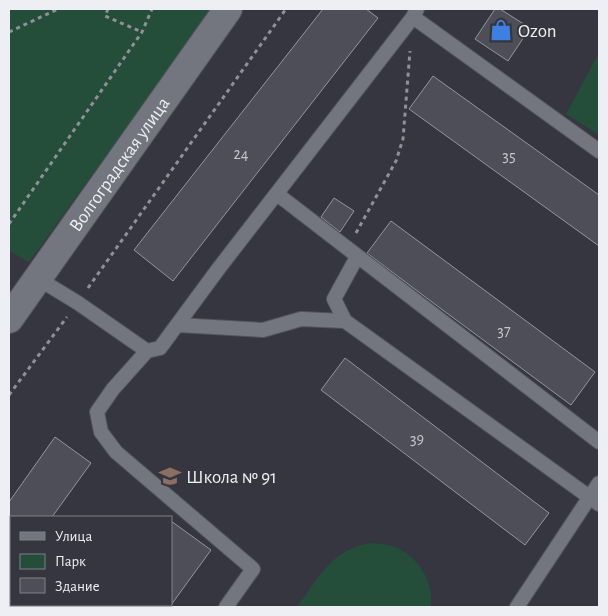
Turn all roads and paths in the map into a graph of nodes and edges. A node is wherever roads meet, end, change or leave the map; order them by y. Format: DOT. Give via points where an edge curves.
graph roads {
  1 [pos="58,9"];
  2 [pos="108,9"];
  3 [pos="152,9"];
  4 [pos="228,9"];
  5 [pos="286,9"];
  6 [pos="415,13"];
  7 [pos="9,32"];
  8 [pos="142,32"];
  9 [pos="599,151"];
  10 [pos="277,194"];
  11 [pos="9,224"];
  12 [pos="354,254"];
  13 [pos="37,278"];
  14 [pos="78,303"];
  15 [pos="9,319"];
  16 [pos="345,321"];
  17 [pos="178,325"];
  18 [pos="146,351"];
  19 [pos="9,395"];
  20 [pos="599,442"];
  21 [pos="599,483"];
  22 [pos="594,501"];
  23 [pos="226,607"];
  24 [pos="518,607"];
  1 -- 7 [label="path"];
  2 -- 8 [label="path" via="105,16"];
  3 -- 8 [label="path"];
  4 -- 13 [label="main road, Волгоградская улица"];
  5 -- 14 [label="path"];
  6 -- 9 [label="lane"];
  6 -- 10 [label="lane"];
  6 -- 12 [label="path" via="403,140 396,161 353,238"];
  8 -- 11 [label="path"];
  10 -- 12 [label="lane"];
  10 -- 17 [label="lane"];
  12 -- 16 [label="lane" via="334,299"];
  12 -- 20 [label="lane"];
  13 -- 14 [label="lane"];
  13 -- 15 [label="main road, Волгоградская улица"];
  14 -- 18 [label="lane"];
  14 -- 19 [label="path"];
  16 -- 17 [label="lane" via="301,319 263,330"];
  16 -- 22 [label="lane"];
  17 -- 18 [label="lane" via="160,348"];
  18 -- 23 [label="lane" via="97,412 101,432 116,452 253,569"];
  21 -- 22 [label="lane"];
  22 -- 24 [label="lane"];
}
